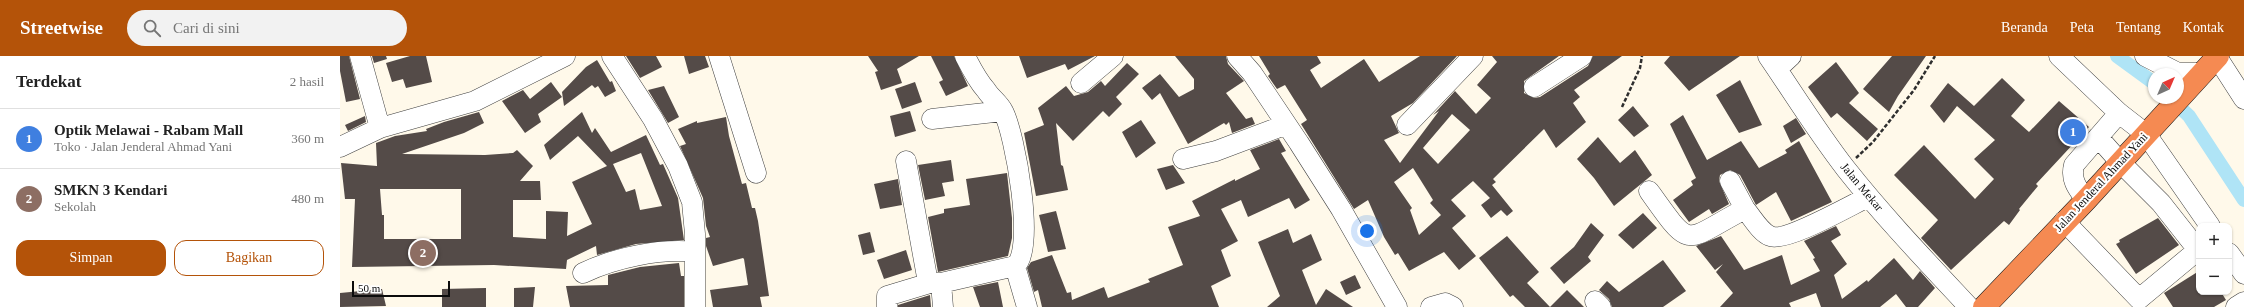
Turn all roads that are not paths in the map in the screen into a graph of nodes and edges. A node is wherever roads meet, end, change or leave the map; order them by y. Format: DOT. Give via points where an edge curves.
graph roads {
  1 [pos="360,56"];
  2 [pos="565,56"];
  3 [pos="612,56"];
  4 [pos="719,56"];
  5 [pos="965,56"];
  6 [pos="1113,56"];
  7 [pos="1237,56"];
  8 [pos="1473,56"];
  9 [pos="1582,56"];
  10 [pos="2059,56"];
  11 [pos="2145,56"];
  12 [pos="1779,60"];
  13 [pos="2207,68"];
  14 [pos="1081,83"];
  15 [pos="1534,87"];
  16 [pos="2244,99"];
  17 [pos="1003,111"];
  18 [pos="2119,114"];
  19 [pos="932,119"];
  20 [pos="1285,125"];
  21 [pos="1407,125"];
  22 [pos="380,128"];
  23 [pos="2153,128"];
  24 [pos="2098,137"];
  25 [pos="340,147"];
  26 [pos="1183,159"];
  27 [pos="906,161"];
  28 [pos="2120,162"];
  29 [pos="756,173"];
  30 [pos="1730,181"];
  31 [pos="1649,191"];
  32 [pos="1868,197"];
  33 [pos="2086,200"];
  34 [pos="1745,209"];
  35 [pos="2064,221"];
  36 [pos="2208,223"];
  37 [pos="694,252"];
  38 [pos="2232,257"];
  39 [pos="1015,266"];
  40 [pos="583,273"];
  41 [pos="2244,274"];
  42 [pos="936,283"];
  43 [pos="2244,302"];
  44 [pos="695,307"];
  45 [pos="887,307"];
  46 [pos="943,307"];
  47 [pos="1027,307"];
  48 [pos="1397,307"];
  49 [pos="1431,307"];
  50 [pos="1453,307"];
  51 [pos="1969,307"];
  52 [pos="1984,307"];
  53 [pos="2236,307"];
  1 -- 22 [label="street"];
  2 -- 22 [label="street" via="475,101"];
  3 -- 37 [label="street" via="653,119 678,166 692,202"];
  4 -- 29 [label="street"];
  5 -- 17 [label="street" via="975,76"];
  6 -- 14 [label="street"];
  7 -- 20 [label="street" via="1252,73"];
  8 -- 21 [label="street"];
  9 -- 15 [label="street"];
  10 -- 18 [label="street"];
  11 -- 13 [label="street" via="2178,73"];
  12 -- 32 [label="street, Jalan Mekar" via="1826,142"];
  13 -- 16 [label="street"];
  13 -- 23 [label="highway, Jalan Jenderal Ahmad Yani"];
  17 -- 19 [label="street"];
  17 -- 39 [label="street" via="1013,142 1024,223 1021,258"];
  18 -- 23 [label="street"];
  18 -- 24 [label="street"];
  20 -- 26 [label="street"];
  20 -- 48 [label="street" via="1341,209"];
  22 -- 25 [label="street"];
  23 -- 28 [label="highway, Jalan Jenderal Ahmad Yani"];
  23 -- 36 [label="street"];
  24 -- 28 [label="street"];
  24 -- 33 [label="street" via="2074,166 2072,174 2073,181"];
  27 -- 42 [label="street" via="927,277"];
  28 -- 33 [label="highway, Jalan Jenderal Ahmad Yani"];
  28 -- 35 [label="street" via="2161,203 2198,250 2139,299"];
  30 -- 34 [label="street"];
  31 -- 34 [label="street" via="1676,229 1684,235 1695,237"];
  32 -- 34 [label="street" via="1794,234 1777,238 1769,236"];
  32 -- 51 [label="street, Jalan Mekar"];
  33 -- 35 [label="highway, Jalan Jenderal Ahmad Yani"];
  35 -- 52 [label="highway, Jalan Jenderal Ahmad Yani"];
  37 -- 40 [label="street" via="621,258"];
  37 -- 44 [label="street"];
  38 -- 41 [label="street"];
  39 -- 42 [label="street"];
  39 -- 47 [label="street"];
  42 -- 45 [label="street" via="887,296"];
  42 -- 46 [label="street"];
  43 -- 53 [label="street"];
  49 -- 50 [label="street" via="1445,303"];
}
